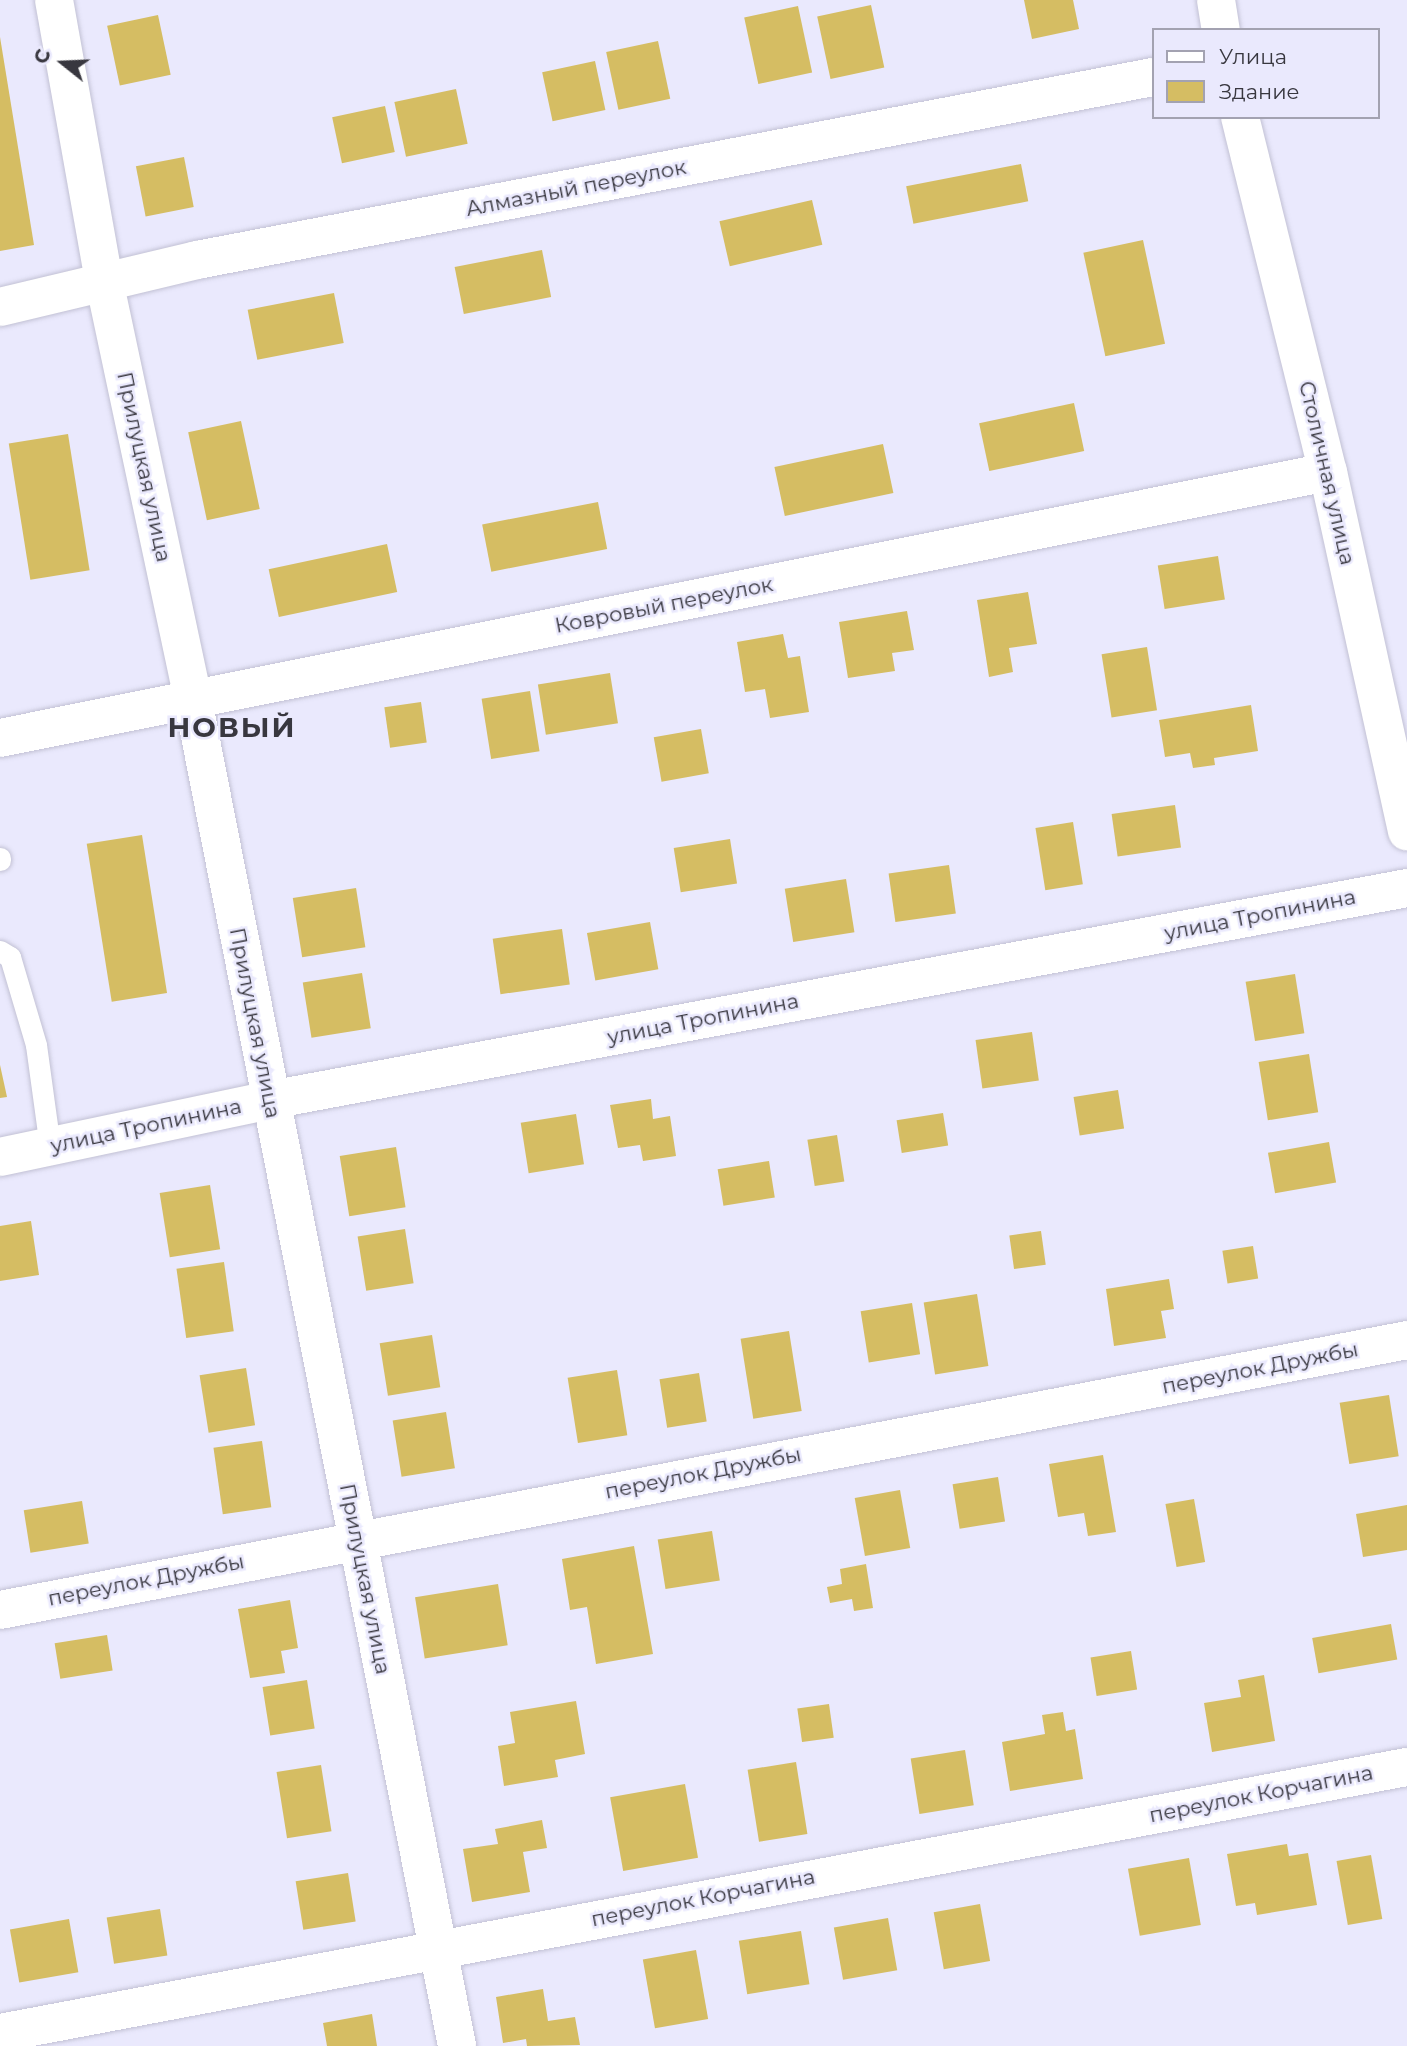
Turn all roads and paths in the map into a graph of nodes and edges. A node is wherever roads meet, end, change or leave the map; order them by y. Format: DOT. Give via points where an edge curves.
graph roads {
  1 [pos="54,0"];
  2 [pos="1216,0"];
  3 [pos="1221,28"];
  4 [pos="1152,77"];
  5 [pos="1240,119"];
  6 [pos="106,285"];
  7 [pos="0,307"];
  8 [pos="1328,472"];
  9 [pos="193,700"];
  10 [pos="0,738"];
  11 [pos="1407,831"];
  12 [pos="1407,888"];
  13 [pos="0,951"];
  14 [pos="270,1100"];
  15 [pos="50,1147"];
  16 [pos="0,1157"];
  17 [pos="1407,1340"];
  18 [pos="357,1538"];
  19 [pos="0,1610"];
  20 [pos="1407,1767"];
  21 [pos="436,1948"];
  22 [pos="0,2033"];
  23 [pos="457,2046"];
  1 -- 6 [label="street, Прилуцкая улица"];
  2 -- 3 [label="street"];
  4 -- 6 [label="street, Алмазный переулок" via="197,260"];
  5 -- 8 [label="street, Столичная улица"];
  6 -- 7 [label="street, Алмазный переулок"];
  6 -- 9 [label="street, Прилуцкая улица"];
  8 -- 9 [label="street, Ковровый переулок"];
  8 -- 11 [label="street, Столичная улица"];
  9 -- 10 [label="street, Ковровый переулок"];
  9 -- 14 [label="street, Прилуцкая улица"];
  12 -- 14 [label="street, улица Тропинина"];
  13 -- 15 [label="lane" via="10,957 36,1045"];
  14 -- 15 [label="street, улица Тропинина"];
  14 -- 18 [label="street, Прилуцкая улица"];
  15 -- 16 [label="street, улица Тропинина"];
  17 -- 18 [label="street, переулок Дружбы"];
  18 -- 19 [label="street, переулок Дружбы"];
  18 -- 21 [label="street, Прилуцкая улица"];
  20 -- 21 [label="street, переулок Корчагина"];
  21 -- 22 [label="street, переулок Корчагина"];
  21 -- 23 [label="street, Прилуцкая улица"];
}
